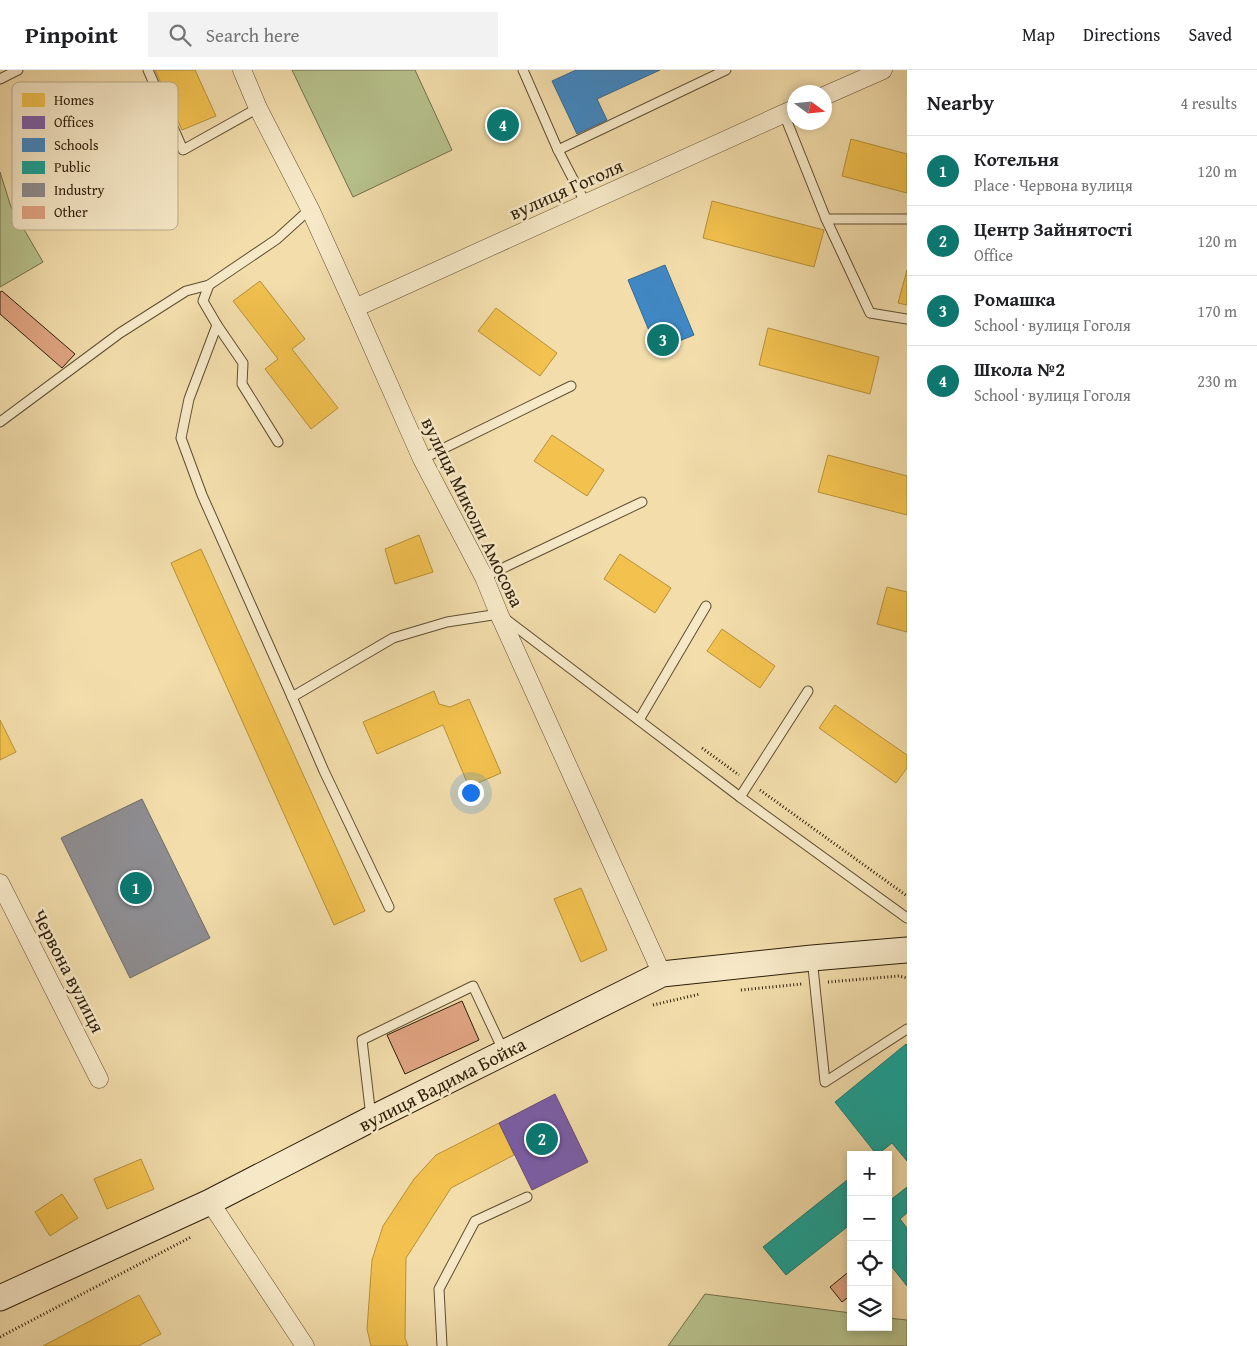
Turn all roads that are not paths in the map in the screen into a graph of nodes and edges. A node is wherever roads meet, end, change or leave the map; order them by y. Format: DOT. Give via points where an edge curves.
graph roads {
  1 [pos="18,70"];
  2 [pos="148,70"];
  3 [pos="242,70"];
  4 [pos="523,70"];
  5 [pos="726,70"];
  6 [pos="882,70"];
  7 [pos="0,79"];
  8 [pos="153,82"];
  9 [pos="832,92"];
  10 [pos="258,108"];
  11 [pos="787,113"];
  12 [pos="795,130"];
  13 [pos="178,139"];
  14 [pos="558,150"];
  15 [pos="586,204"];
  16 [pos="310,209"];
  17 [pos="826,219"];
  18 [pos="907,219"];
  19 [pos="209,285"];
  20 [pos="355,308"];
  21 [pos="907,319"];
  22 [pos="217,325"];
  23 [pos="571,386"];
  24 [pos="0,422"];
  25 [pos="278,442"];
  26 [pos="422,459"];
  27 [pos="642,502"];
  28 [pos="484,577"];
  29 [pos="706,606"];
  30 [pos="499,614"];
  31 [pos="808,691"];
  32 [pos="292,697"];
  33 [pos="639,720"];
  34 [pos="740,797"];
  35 [pos="0,883"];
  36 [pos="389,907"];
  37 [pos="907,918"];
  38 [pos="907,950"];
  39 [pos="812,958"];
  40 [pos="662,974"];
  41 [pos="907,1029"];
  42 [pos="504,1052"];
  43 [pos="100,1079"];
  44 [pos="371,1119"];
  45 [pos="527,1197"];
  46 [pos="216,1211"];
  47 [pos="0,1298"];
  48 [pos="305,1346"];
  49 [pos="442,1346"];
  1 -- 7 [label="lane"];
  2 -- 8 [label="lane"];
  3 -- 10 [label="street, вулиця Миколи Амосова"];
  4 -- 14 [label="lane"];
  5 -- 14 [label="lane"];
  6 -- 9 [label="street"];
  10 -- 13 [label="lane" via="183,150"];
  10 -- 16 [label="street, вулиця Миколи Амосова"];
  11 -- 15 [label="street, вулиця Гоголя"];
  12 -- 17 [label="lane"];
  14 -- 15 [label="lane"];
  15 -- 20 [label="street, вулиця Гоголя"];
  16 -- 19 [label="lane" via="277,239"];
  16 -- 20 [label="street, вулиця Миколи Амосова"];
  17 -- 18 [label="lane"];
  17 -- 21 [label="lane" via="870,313"];
  19 -- 22 [label="lane" via="203,300"];
  19 -- 24 [label="lane" via="186,291 120,333"];
  20 -- 26 [label="street, вулиця Миколи Амосова"];
  22 -- 25 [label="lane" via="243,363 242,384"];
  22 -- 32 [label="lane" via="189,399 181,438 202,495"];
  23 -- 26 [label="lane"];
  26 -- 28 [label="street, вулиця Миколи Амосова"];
  27 -- 28 [label="lane"];
  28 -- 30 [label="street, вулиця Миколи Амосова"];
  29 -- 33 [label="lane"];
  30 -- 32 [label="lane" via="447,622 393,638"];
  30 -- 33 [label="lane"];
  30 -- 40 [label="street, вулиця Миколи Амосова"];
  31 -- 34 [label="lane"];
  32 -- 36 [label="lane"];
  33 -- 34 [label="lane"];
  34 -- 37 [label="lane"];
  35 -- 43 [label="street, Червона вулиця"];
  38 -- 39 [label="street, вулиця Вадима Бойка"];
  39 -- 40 [label="street, вулиця Вадима Бойка"];
  39 -- 41 [label="lane" via="825,1082"];
  40 -- 42 [label="street, вулиця Вадима Бойка"];
  42 -- 44 [label="street, вулиця Вадима Бойка"];
  42 -- 44 [label="lane" via="473,986 362,1040"];
  44 -- 46 [label="street, вулиця Вадима Бойка"];
  45 -- 49 [label="lane" via="474,1220 439,1289"];
  46 -- 47 [label="street, вулиця Вадима Бойка"];
  46 -- 48 [label="street"];
}
